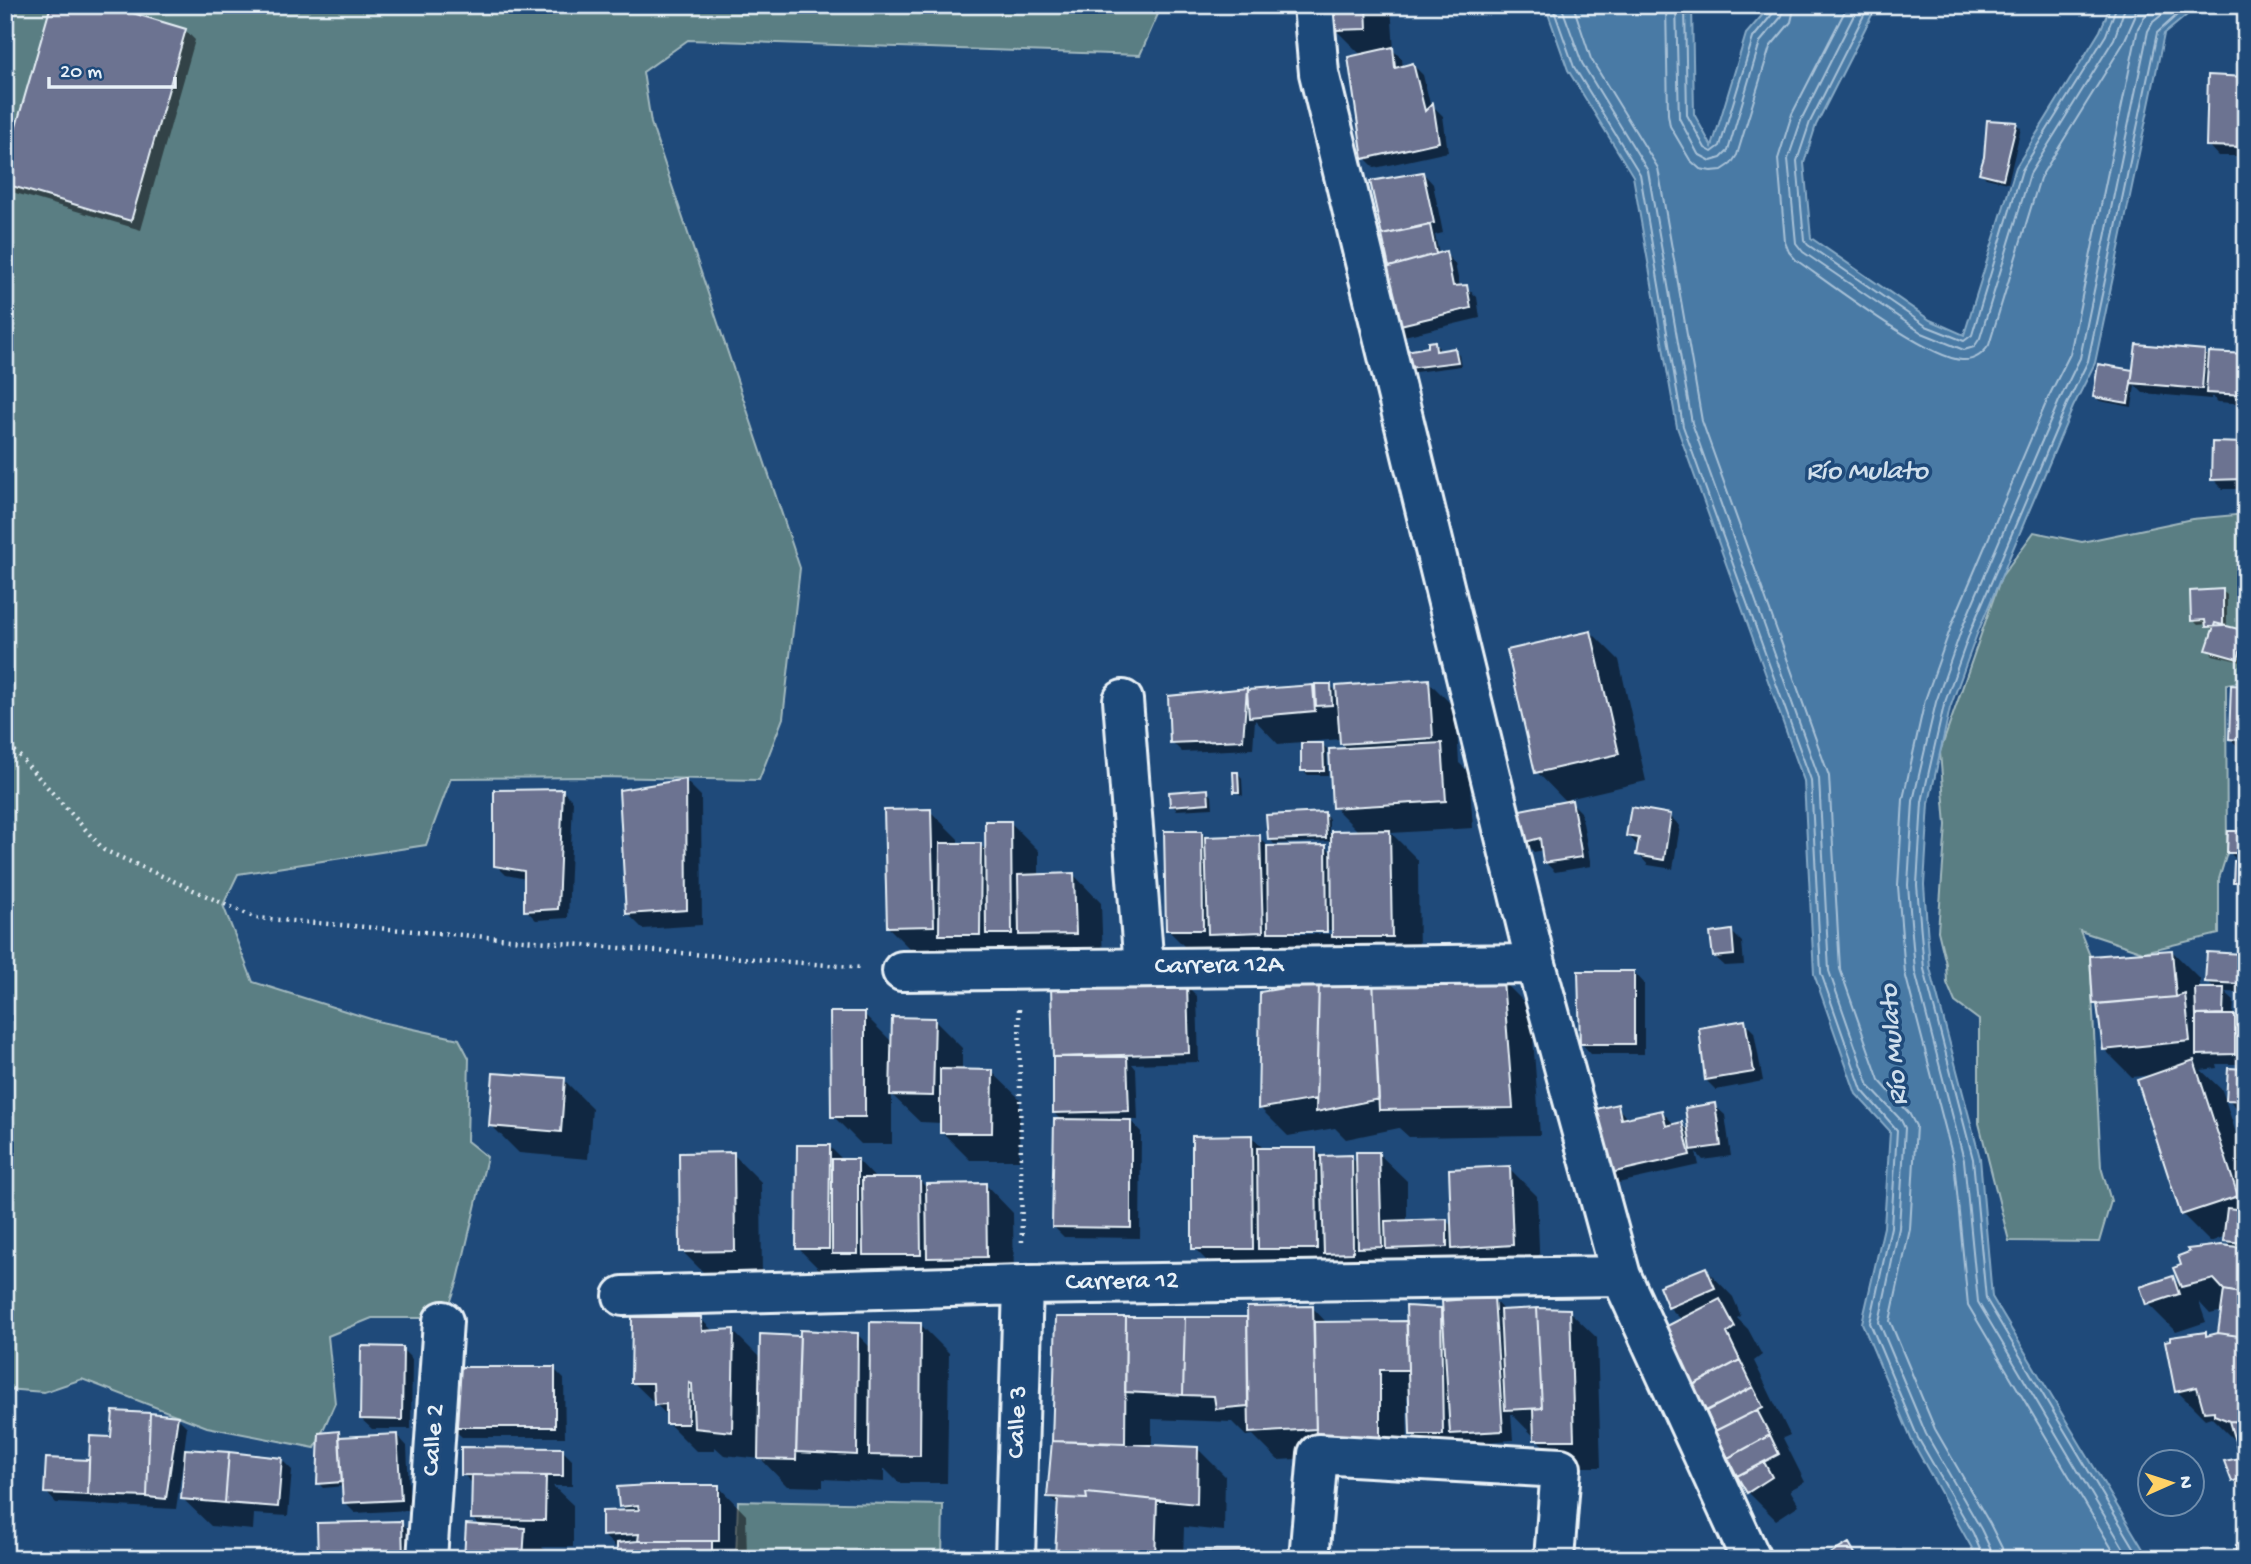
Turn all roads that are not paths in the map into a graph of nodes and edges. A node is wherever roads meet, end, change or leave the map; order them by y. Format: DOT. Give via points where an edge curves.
graph roads {
  1 [pos="1313,5"];
  2 [pos="1123,700"];
  3 [pos="1536,964"];
  4 [pos="1144,968"];
  5 [pos="902,971"];
  6 [pos="1621,1276"];
  7 [pos="1023,1284"];
  8 [pos="622,1296"];
  9 [pos="443,1321"];
  10 [pos="427,1559"];
  11 [pos="1015,1559"];
  12 [pos="1309,1559"];
  13 [pos="1554,1559"];
  14 [pos="1751,1559"];
  1 -- 3 [label="street" via="1319,74"];
  2 -- 4 [label="street"];
  3 -- 4 [label="street, Carrera 12A"];
  3 -- 6 [label="street"];
  4 -- 5 [label="street, Carrera 12A"];
  6 -- 7 [label="street, Carrera 12"];
  6 -- 14 [label="street"];
  7 -- 8 [label="street, Carrera 12"];
  7 -- 11 [label="street, Calle 3"];
  9 -- 10 [label="street, Calle 2"];
  12 -- 13 [label="street" via="1318,1454 1561,1468"];
}
